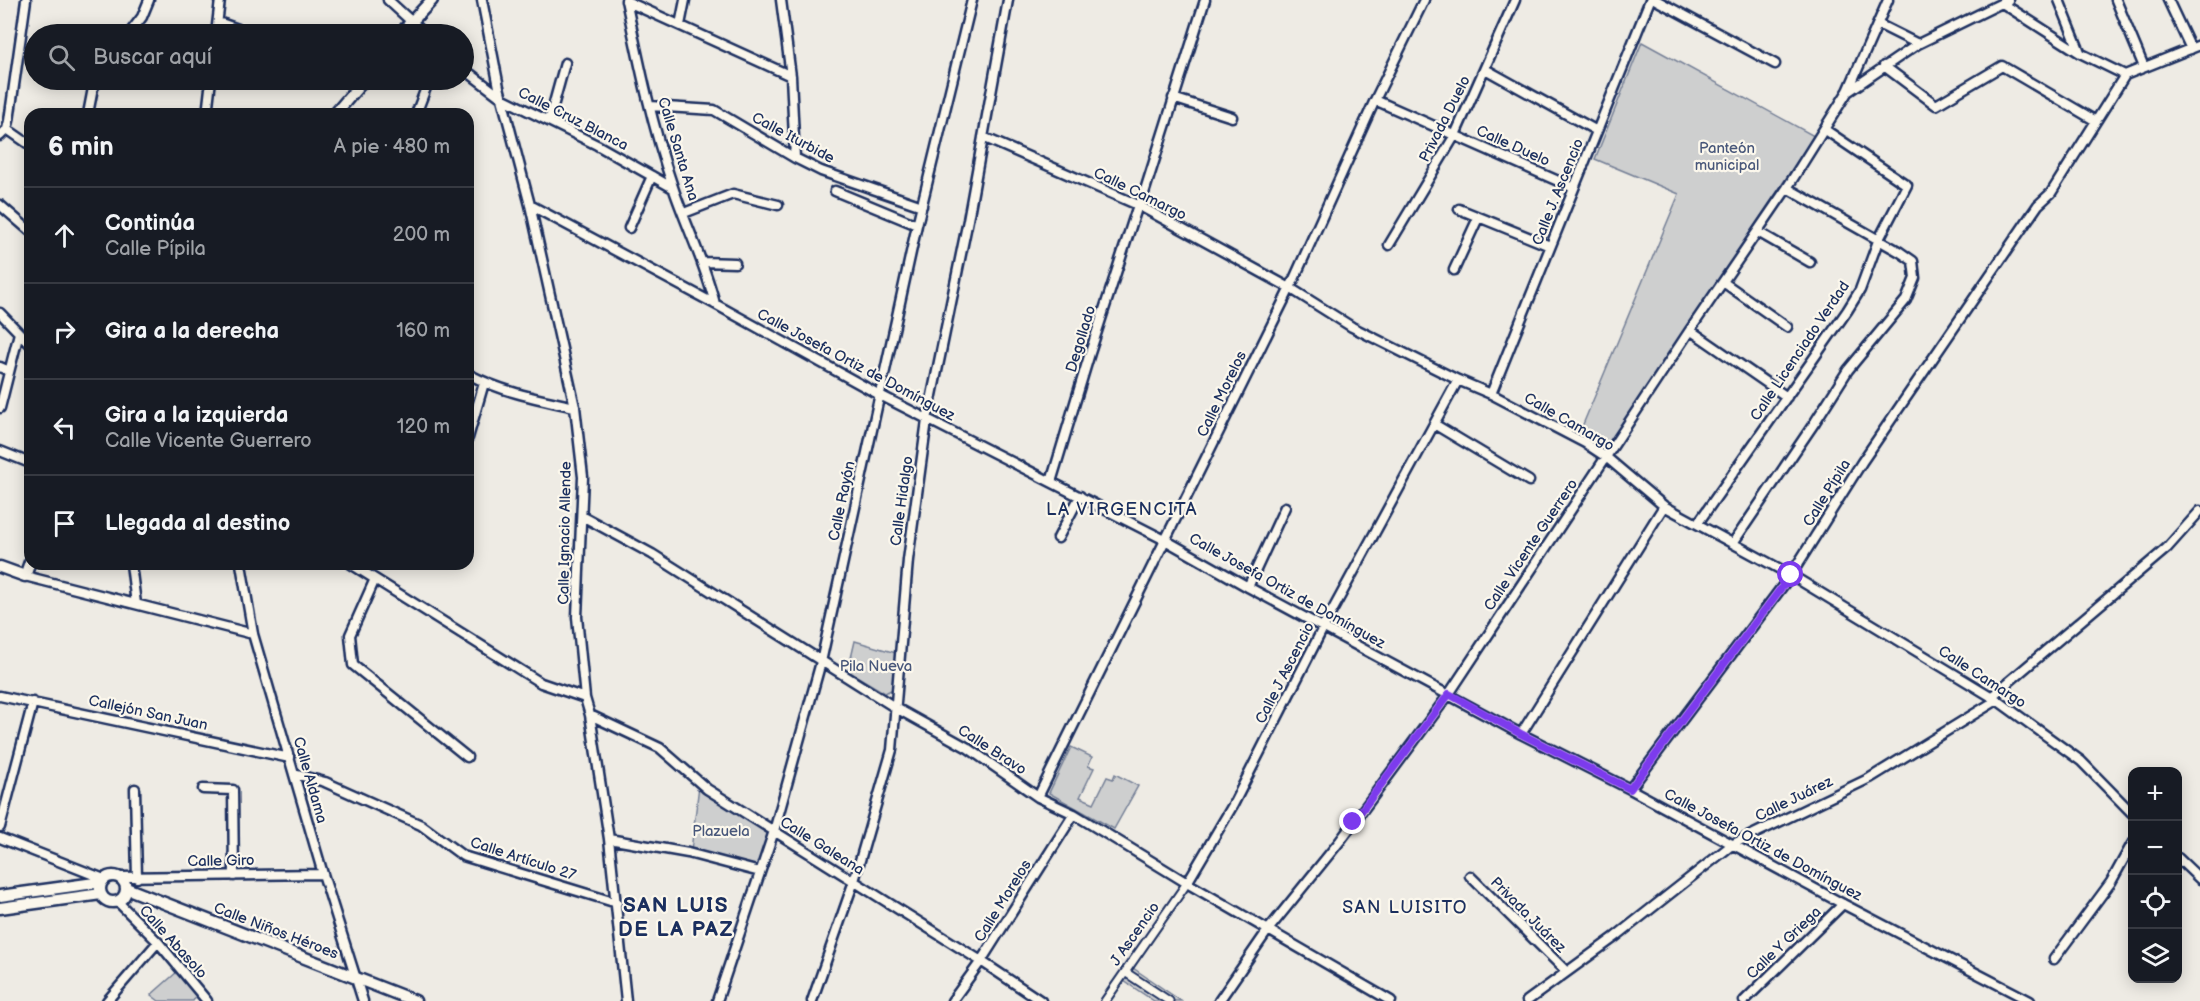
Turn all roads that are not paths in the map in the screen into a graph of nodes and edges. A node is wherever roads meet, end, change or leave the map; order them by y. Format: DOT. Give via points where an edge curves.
graph roads {
  1 [pos="26,0"];
  2 [pos="148,0"];
  3 [pos="220,0"];
  4 [pos="388,0"];
  5 [pos="432,0"];
  6 [pos="482,0"];
  7 [pos="685,0"];
  8 [pos="781,0"];
  9 [pos="972,0"];
  10 [pos="1008,0"];
  11 [pos="1205,0"];
  12 [pos="1424,0"];
  13 [pos="1515,0"];
  14 [pos="1650,0"];
  15 [pos="1656,0"];
  16 [pos="1888,0"];
  17 [pos="2059,0"];
  18 [pos="2116,0"];
  19 [pos="2168,0"];
  20 [pos="626,1"];
  21 [pos="2005,2"];
  22 [pos="411,21"];
  23 [pos="218,22"];
  24 [pos="137,24"];
  25 [pos="224,24"];
  26 [pos="408,24"];
  27 [pos="414,24"];
  28 [pos="1878,24"];
  29 [pos="680,25"];
  30 [pos="1918,44"];
  31 [pos="2200,45"];
  32 [pos="2191,49"];
  33 [pos="2080,53"];
  34 [pos="565,63"];
  35 [pos="1774,64"];
  36 [pos="1884,66"];
  37 [pos="2144,68"];
  38 [pos="1485,69"];
  39 [pos="2125,75"];
  40 [pos="791,76"];
  41 [pos="474,77"];
  42 [pos="93,90"];
  43 [pos="210,90"];
  44 [pos="355,90"];
  45 [pos="425,90"];
  46 [pos="1848,91"];
  47 [pos="502,98"];
  48 [pos="1173,98"];
  49 [pos="1375,100"];
  50 [pos="650,106"];
  51 [pos="89,108"];
  52 [pos="208,108"];
  53 [pos="340,108"];
  54 [pos="418,108"];
  55 [pos="1232,117"];
  56 [pos="549,121"];
  57 [pos="2096,121"];
  58 [pos="1824,129"];
  59 [pos="1597,131"];
  60 [pos="3,132"];
  61 [pos="1455,135"];
  62 [pos="983,137"];
  63 [pos="24,142"];
  64 [pos="795,158"];
  65 [pos="652,176"];
  66 [pos="673,188"];
  67 [pos="1574,188"];
  68 [pos="1787,188"];
  69 [pos="835,191"];
  70 [pos="0,205"];
  71 [pos="530,205"];
  72 [pos="778,205"];
  73 [pos="1139,205"];
  74 [pos="922,206"];
  75 [pos="1459,209"];
  76 [pos="684,213"];
  77 [pos="1478,218"];
  78 [pos="917,225"];
  79 [pos="24,226"];
  80 [pos="629,228"];
  81 [pos="1758,232"];
  82 [pos="1878,240"];
  83 [pos="1389,245"];
  84 [pos="1550,246"];
  85 [pos="702,262"];
  86 [pos="1810,262"];
  87 [pos="735,263"];
  88 [pos="1454,270"];
  89 [pos="1723,282"];
  90 [pos="1290,288"];
  91 [pos="715,304"];
  92 [pos="0,313"];
  93 [pos="1787,327"];
  94 [pos="1690,330"];
  95 [pos="19,333"];
  96 [pos="24,338"];
  97 [pos="0,367"];
  98 [pos="9,371"];
  99 [pos="474,377"];
  100 [pos="1458,380"];
  101 [pos="484,383"];
  102 [pos="878,394"];
  103 [pos="1491,394"];
  104 [pos="1787,397"];
  105 [pos="575,407"];
  106 [pos="0,408"];
  107 [pos="474,417"];
  108 [pos="927,420"];
  109 [pos="1434,424"];
  110 [pos="0,451"];
  111 [pos="1606,457"];
  112 [pos="24,461"];
  113 [pos="1529,481"];
  114 [pos="1051,482"];
  115 [pos="1080,496"];
  116 [pos="1664,506"];
  117 [pos="1285,507"];
  118 [pos="2200,511"];
  119 [pos="582,516"];
  120 [pos="1698,523"];
  121 [pos="1059,538"];
  122 [pos="1165,540"];
  123 [pos="1733,543"];
  124 [pos="0,567"];
  125 [pos="27,570"];
  126 [pos="132,570"];
  127 [pos="242,570"];
  128 [pos="361,570"];
  129 [pos="1791,575"];
  130 [pos="25,576"];
  131 [pos="375,579"];
  132 [pos="1248,587"];
  133 [pos="136,604"];
  134 [pos="1324,626"];
  135 [pos="253,634"];
  136 [pos="821,662"];
  137 [pos="1449,694"];
  138 [pos="0,696"];
  139 [pos="585,698"];
  140 [pos="1994,699"];
  141 [pos="33,702"];
  142 [pos="896,708"];
  143 [pos="590,715"];
  144 [pos="1521,734"];
  145 [pos="467,757"];
  146 [pos="290,758"];
  147 [pos="294,774"];
  148 [pos="135,789"];
  149 [pos="203,789"];
  150 [pos="1630,789"];
  151 [pos="1038,797"];
  152 [pos="2128,808"];
  153 [pos="1074,814"];
  154 [pos="0,827"];
  155 [pos="774,831"];
  156 [pos="0,838"];
  157 [pos="609,839"];
  158 [pos="1733,844"];
  159 [pos="2128,853"];
  160 [pos="2182,862"];
  161 [pos="760,872"];
  162 [pos="323,874"];
  163 [pos="234,876"];
  164 [pos="1470,876"];
  165 [pos="119,877"];
  166 [pos="137,878"];
  167 [pos="2200,879"];
  168 [pos="854,881"];
  169 [pos="1187,883"];
  170 [pos="102,885"];
  171 [pos="126,888"];
  172 [pos="0,896"];
  173 [pos="117,901"];
  174 [pos="617,903"];
  175 [pos="1843,904"];
  176 [pos="0,908"];
  177 [pos="1268,930"];
  178 [pos="158,942"];
  179 [pos="2054,958"];
  180 [pos="981,961"];
  181 [pos="1125,972"];
  182 [pos="1567,972"];
  183 [pos="356,978"];
  184 [pos="206,1000"];
  185 [pos="107,1001"];
  186 [pos="363,1001"];
  187 [pos="415,1001"];
  188 [pos="626,1001"];
  189 [pos="717,1001"];
  190 [pos="812,1001"];
  191 [pos="952,1001"];
  192 [pos="1041,1001"];
  193 [pos="1105,1001"];
  194 [pos="1169,1001"];
  195 [pos="1219,1001"];
  196 [pos="1391,1001"];
  197 [pos="1527,1001"];
  198 [pos="1744,1001"];
  199 [pos="2030,1001"];
  1 -- 60 [label="street"];
  2 -- 24 [label="street"];
  3 -- 23 [label="street"];
  4 -- 22 [label="street"];
  5 -- 22 [label="street"];
  6 -- 47 [label="street, Calle Ignacio Allende"];
  7 -- 29 [label="street"];
  8 -- 40 [label="street"];
  9 -- 74 [label="street, Calle Rayón"];
  10 -- 62 [label="street, Calle Hidalgo"];
  11 -- 48 [label="street, Degollado"];
  12 -- 49 [label="street, Calle Morelos"];
  13 -- 38 [label="street, Privada Duelo"];
  14 -- 59 [label="street, Calle J. Ascencio"];
  15 -- 35 [label="street"];
  16 -- 28 [label="street"];
  17 -- 33 [label="street"];
  18 -- 37 [label="street"];
  19 -- 32 [label="street"];
  20 -- 29 [label="street"];
  20 -- 50 [label="street, Calle Santa Ana"];
  21 -- 30 [label="street"];
  21 -- 33 [label="street"];
  22 -- 26 [label="street"];
  22 -- 27 [label="street"];
  23 -- 25 [label="street"];
  28 -- 30 [label="street"];
  28 -- 46 [label="street"];
  29 -- 40 [label="street"];
  30 -- 36 [label="street"];
  31 -- 32 [label="street"];
  32 -- 37 [label="street"];
  33 -- 39 [label="street"];
  34 -- 56 [label="street"];
  36 -- 46 [label="street"];
  36 -- 57 [label="street" via="1936,105 2002,66"];
  37 -- 39 [label="street"];
  38 -- 59 [label="street"];
  38 -- 61 [label="street, Privada Duelo"];
  39 -- 57 [label="street, Calle Pípila"];
  40 -- 64 [label="street"];
  41 -- 47 [label="street, Calle Cruz Blanca"];
  42 -- 51 [label="street"];
  43 -- 52 [label="street"];
  44 -- 53 [label="street"];
  45 -- 54 [label="street"];
  46 -- 58 [label="street, Calle Vicente Guerrero"];
  47 -- 56 [label="street, Calle Cruz Blanca"];
  47 -- 71 [label="street, Calle Ignacio Allende"];
  48 -- 55 [label="street"];
  48 -- 73 [label="street, Degollado"];
  49 -- 61 [label="street, Calle Duelo"];
  49 -- 90 [label="street, Calle Morelos"];
  50 -- 64 [label="street, Calle Iturbide" via="714,110"];
  50 -- 66 [label="street, Calle Santa Ana"];
  56 -- 65 [label="street, Calle Cruz Blanca"];
  57 -- 129 [label="street, Calle Pípila" via="2051,193 2038,205 1862,462"];
  58 -- 68 [label="street, Calle Vicente Guerrero"];
  58 -- 82 [label="street, Calle Licenciado Verdad" via="1907,184"];
  59 -- 67 [label="street, Calle J. Ascencio"];
  60 -- 63 [label="street"];
  61 -- 67 [label="street, Calle Duelo"];
  61 -- 83 [label="street, Privada Duelo"];
  62 -- 73 [label="street, Calle Camargo"];
  62 -- 108 [label="street, Calle Hidalgo"];
  64 -- 74 [label="street, Calle Iturbide"];
  65 -- 66 [label="street, Calle Cruz Blanca"];
  65 -- 80 [label="street"];
  66 -- 76 [label="street, Calle Santa Ana"];
  67 -- 84 [label="street, Calle J. Ascencio"];
  68 -- 81 [label="street, Calle Vicente Guerrero"];
  68 -- 82 [label="street"];
  69 -- 78 [label="street"];
  70 -- 79 [label="street"];
  71 -- 91 [label="street, Calle Josefa Ortiz de Domínguez"];
  71 -- 105 [label="street, Calle Ignacio Allende"];
  72 -- 76 [label="street" via="733,194"];
  73 -- 90 [label="street, Calle Camargo"];
  73 -- 114 [label="street, Degollado"];
  74 -- 78 [label="street, Calle Rayón"];
  75 -- 77 [label="street"];
  76 -- 85 [label="street, Calle Santa Ana"];
  77 -- 84 [label="street"];
  77 -- 88 [label="street"];
  78 -- 102 [label="street, Calle Rayón"];
  81 -- 86 [label="street"];
  81 -- 89 [label="street, Calle Vicente Guerrero"];
  82 -- 104 [label="street, Calle Licenciado Verdad" via="1860,290"];
  82 -- 123 [label="street" via="1913,261 1915,278 1906,300 1848,370"];
  84 -- 103 [label="street, Calle J. Ascencio"];
  85 -- 87 [label="street"];
  85 -- 91 [label="street, Calle Santa Ana"];
  89 -- 93 [label="street"];
  89 -- 94 [label="street, Calle Vicente Guerrero"];
  90 -- 100 [label="street, Calle Camargo" via="1352,327"];
  90 -- 122 [label="street, Calle Morelos"];
  91 -- 102 [label="street, Calle Josefa Ortiz de Domínguez"];
  92 -- 95 [label="street"];
  94 -- 104 [label="street"];
  94 -- 111 [label="street, Calle Vicente Guerrero"];
  95 -- 96 [label="street"];
  95 -- 98 [label="street"];
  97 -- 98 [label="street"];
  98 -- 106 [label="street"];
  99 -- 101 [label="street"];
  100 -- 103 [label="street, Calle Camargo"];
  100 -- 109 [label="street, Calle J Ascencio"];
  101 -- 105 [label="street"];
  101 -- 107 [label="street"];
  102 -- 108 [label="street, Calle Josefa Ortiz de Domínguez"];
  102 -- 136 [label="street, Calle Rayón"];
  103 -- 111 [label="street, Calle Camargo"];
  104 -- 120 [label="street, Calle Licenciado Verdad"];
  105 -- 119 [label="street, Calle Ignacio Allende" via="583,477"];
  108 -- 114 [label="street, Calle Josefa Ortiz de Domínguez"];
  108 -- 142 [label="street, Calle Hidalgo" via="908,560"];
  109 -- 113 [label="street"];
  109 -- 134 [label="street, Calle J Ascencio"];
  110 -- 112 [label="street"];
  111 -- 116 [label="street, Calle Camargo"];
  111 -- 137 [label="street, Calle Vicente Guerrero"];
  114 -- 115 [label="street, Calle Josefa Ortiz de Domínguez"];
  115 -- 121 [label="street"];
  115 -- 122 [label="street, Calle Josefa Ortiz de Domínguez"];
  116 -- 120 [label="street, Calle Camargo"];
  116 -- 144 [label="street"];
  117 -- 132 [label="street"];
  118 -- 140 [label="street, Calle Juárez" via="2167,548"];
  119 -- 136 [label="street, Calle Bravo" via="652,554"];
  119 -- 139 [label="street, Calle Ignacio Allende" via="577,617"];
  120 -- 123 [label="street, Calle Camargo"];
  122 -- 132 [label="street, Calle Josefa Ortiz de Domínguez"];
  122 -- 151 [label="street, Calle Morelos"];
  123 -- 129 [label="street, Calle Camargo"];
  124 -- 130 [label="street"];
  125 -- 130 [label="street"];
  126 -- 133 [label="street"];
  127 -- 135 [label="street, Calle Aldama"];
  128 -- 131 [label="street"];
  129 -- 140 [label="street, Calle Camargo"];
  129 -- 150 [label="street, Calle Pípila"];
  130 -- 133 [label="street"];
  131 -- 139 [label="street" via="541,683"];
  131 -- 145 [label="street" via="350,634 353,665"];
  132 -- 134 [label="street, Calle Josefa Ortiz de Domínguez"];
  133 -- 135 [label="street"];
  134 -- 137 [label="street, Calle Josefa Ortiz de Domínguez"];
  134 -- 169 [label="street, Calle J Ascencio" via="1233,805"];
  135 -- 146 [label="street, Calle Aldama"];
  136 -- 142 [label="street, Calle Bravo"];
  136 -- 155 [label="street, Calle Rayón"];
  137 -- 144 [label="street, Calle Josefa Ortiz de Domínguez"];
  137 -- 177 [label="street, Calle Vicente Guerrero"];
  138 -- 141 [label="street, Callejón San Juan"];
  139 -- 143 [label="street, Calle Ignacio Allende"];
  140 -- 152 [label="street, Calle Camargo" via="2081,761"];
  140 -- 158 [label="street, Calle Juárez" via="1870,778"];
  141 -- 146 [label="street, Callejón San Juan"];
  141 -- 154 [label="street"];
  142 -- 151 [label="street, Calle Bravo" via="968,748"];
  142 -- 168 [label="street, Calle Hidalgo" via="892,750"];
  143 -- 155 [label="street, Calle Galeana" via="660,748 707,789"];
  143 -- 157 [label="street, Calle Ignacio Allende"];
  144 -- 150 [label="street, Calle Josefa Ortiz de Domínguez"];
  146 -- 147 [label="street, Calle Aldama"];
  147 -- 162 [label="street, Calle Aldama"];
  147 -- 174 [label="street, Calle Artículo 27" via="325,782 421,825 463,856"];
  148 -- 166 [label="street"];
  149 -- 163 [label="street" via="233,790"];
  150 -- 158 [label="street, Calle Josefa Ortiz de Domínguez"];
  151 -- 153 [label="street, Calle Bravo"];
  153 -- 169 [label="street, Calle Bravo"];
  153 -- 180 [label="street, Calle Morelos"];
  155 -- 161 [label="street, Calle Rayón"];
  155 -- 168 [label="street, Calle Galeana"];
  156 -- 170 [label="street"];
  157 -- 161 [label="street" via="688,853"];
  157 -- 174 [label="street, Calle Ignacio Allende"];
  158 -- 175 [label="street, Calle Josefa Ortiz de Domínguez"];
  158 -- 182 [label="street, Calle Juárez"];
  159 -- 179 [label="street"];
  160 -- 167 [label="street"];
  161 -- 189 [label="street, Calle Rayón"];
  162 -- 163 [label="street, Calle Giro"];
  162 -- 183 [label="street, Calle Aldama"];
  163 -- 166 [label="street, Calle Giro"];
  164 -- 182 [label="street, Privada Juárez"];
  165 -- 166 [label="street, Calle Giro"];
  165 -- 170 [label="street" via="111,876"];
  165 -- 171 [label="street"];
  168 -- 180 [label="street, Calle Galeana"];
  168 -- 190 [label="street, Calle Hidalgo"];
  169 -- 177 [label="street, Calle Bravo"];
  169 -- 181 [label="street, J Ascencio"];
  170 -- 172 [label="street"];
  170 -- 173 [label="street" via="109,901"];
  170 -- 176 [label="street"];
  171 -- 173 [label="street"];
  171 -- 183 [label="street, Calle Niños Héroes"];
  173 -- 178 [label="street, Calle Abasolo"];
  174 -- 188 [label="street, Calle Ignacio Allende"];
  175 -- 198 [label="street, Calle Y Griega"];
  175 -- 199 [label="street, Calle Josefa Ortiz de Domínguez"];
  177 -- 195 [label="street, Calle Vicente Guerrero"];
  177 -- 196 [label="street, Calle Bravo"];
  178 -- 184 [label="street, Calle Abasolo"];
  178 -- 185 [label="street"];
  180 -- 191 [label="street, Calle Morelos"];
  180 -- 192 [label="street, Calle Galeana"];
  181 -- 193 [label="street, J Ascencio"];
  181 -- 194 [label="street"];
  182 -- 197 [label="street, Calle Juárez"];
  183 -- 186 [label="street, Calle Aldama"];
  183 -- 187 [label="street, Calle Niños Héroes"];
}
